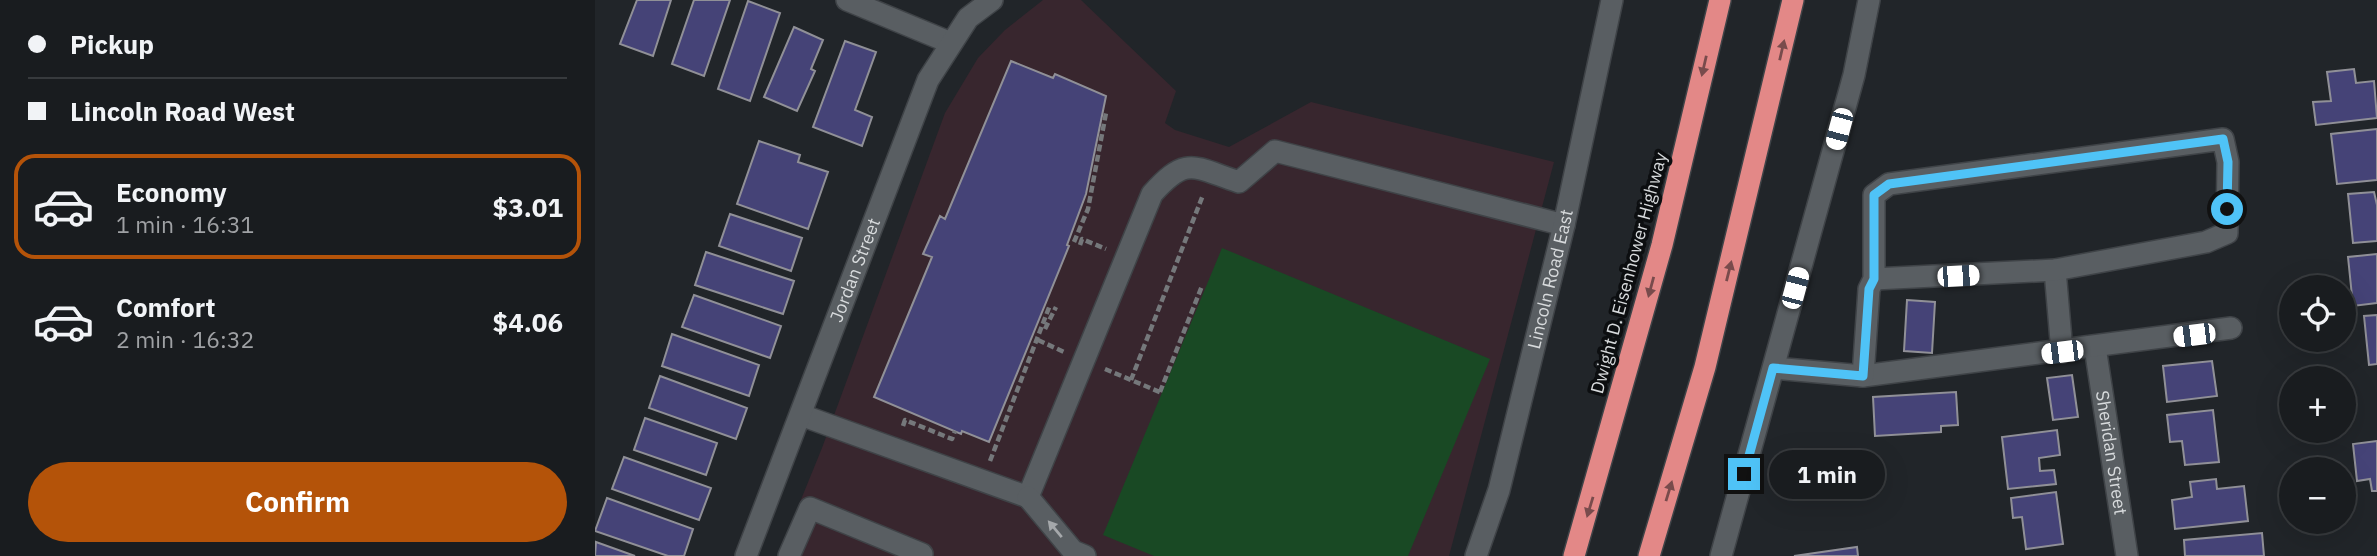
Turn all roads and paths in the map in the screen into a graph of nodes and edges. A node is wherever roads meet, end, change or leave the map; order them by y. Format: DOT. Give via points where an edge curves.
graph roads {
  1 [pos="847,0"];
  2 [pos="992,0"];
  3 [pos="1612,0"];
  4 [pos="1720,0"];
  5 [pos="1793,0"];
  6 [pos="1869,0"];
  7 [pos="951,43"];
  8 [pos="1106,113"];
  9 [pos="1211,173"];
  10 [pos="1564,225"];
  11 [pos="1079,242"];
  12 [pos="2055,270"];
  13 [pos="1874,279"];
  14 [pos="1202,286"];
  15 [pos="1053,306"];
  16 [pos="2231,328"];
  17 [pos="2095,348"];
  18 [pos="2062,352"];
  19 [pos="1773,368"];
  20 [pos="1863,376"];
  21 [pos="801,415"];
  22 [pos="955,431"];
  23 [pos="952,447"];
  24 [pos="977,458"];
  25 [pos="1028,497"];
  26 [pos="745,556"];
  27 [pos="789,556"];
  28 [pos="922,556"];
  29 [pos="1085,556"];
  30 [pos="1476,556"];
  31 [pos="1574,556"];
  32 [pos="1649,556"];
  33 [pos="1721,556"];
  34 [pos="2127,556"];
  1 -- 7 [label="street"];
  2 -- 7 [label="street, Jordan Street" via="968,18"];
  3 -- 10 [label="street, Lincoln Road East"];
  4 -- 31 [label="highway, Dwight D. Eisenhower Highway, one-way" via="1662,245"];
  32 -- 5 [label="highway, one-way" via="1708,355"];
  6 -- 19 [label="street" via="1854,75"];
  7 -- 21 [label="street, Jordan Street" via="928,80"];
  8 -- 11 [label="path"];
  9 -- 10 [label="street" via="1238,182 1275,151"];
  9 -- 14 [label="path" via="1131,380 1161,392"];
  9 -- 25 [label="street" via="1192,166 1172,172 1152,194"];
  10 -- 30 [label="street, Lincoln Road East" via="1499,490"];
  12 -- 13 [label="street"];
  12 -- 13 [label="street" via="2206,242 2227,233 2228,162 2223,139 1889,184 1874,195"];
  12 -- 18 [label="street"];
  13 -- 20 [label="street" via="1869,289"];
  15 -- 24 [label="path" via="989,463"];
  16 -- 17 [label="street"];
  17 -- 18 [label="street"];
  17 -- 34 [label="street, Sheridan Street"];
  18 -- 20 [label="street"];
  19 -- 20 [label="street"];
  19 -- 33 [label="street"];
  21 -- 25 [label="street"];
  21 -- 26 [label="street, Jordan Street"];
  22 -- 23 [label="path" via="952,439 905,420 902,426"];
  29 -- 25 [label="street, one-way" via="1073,551"];
  27 -- 28 [label="street" via="810,508"];
}
